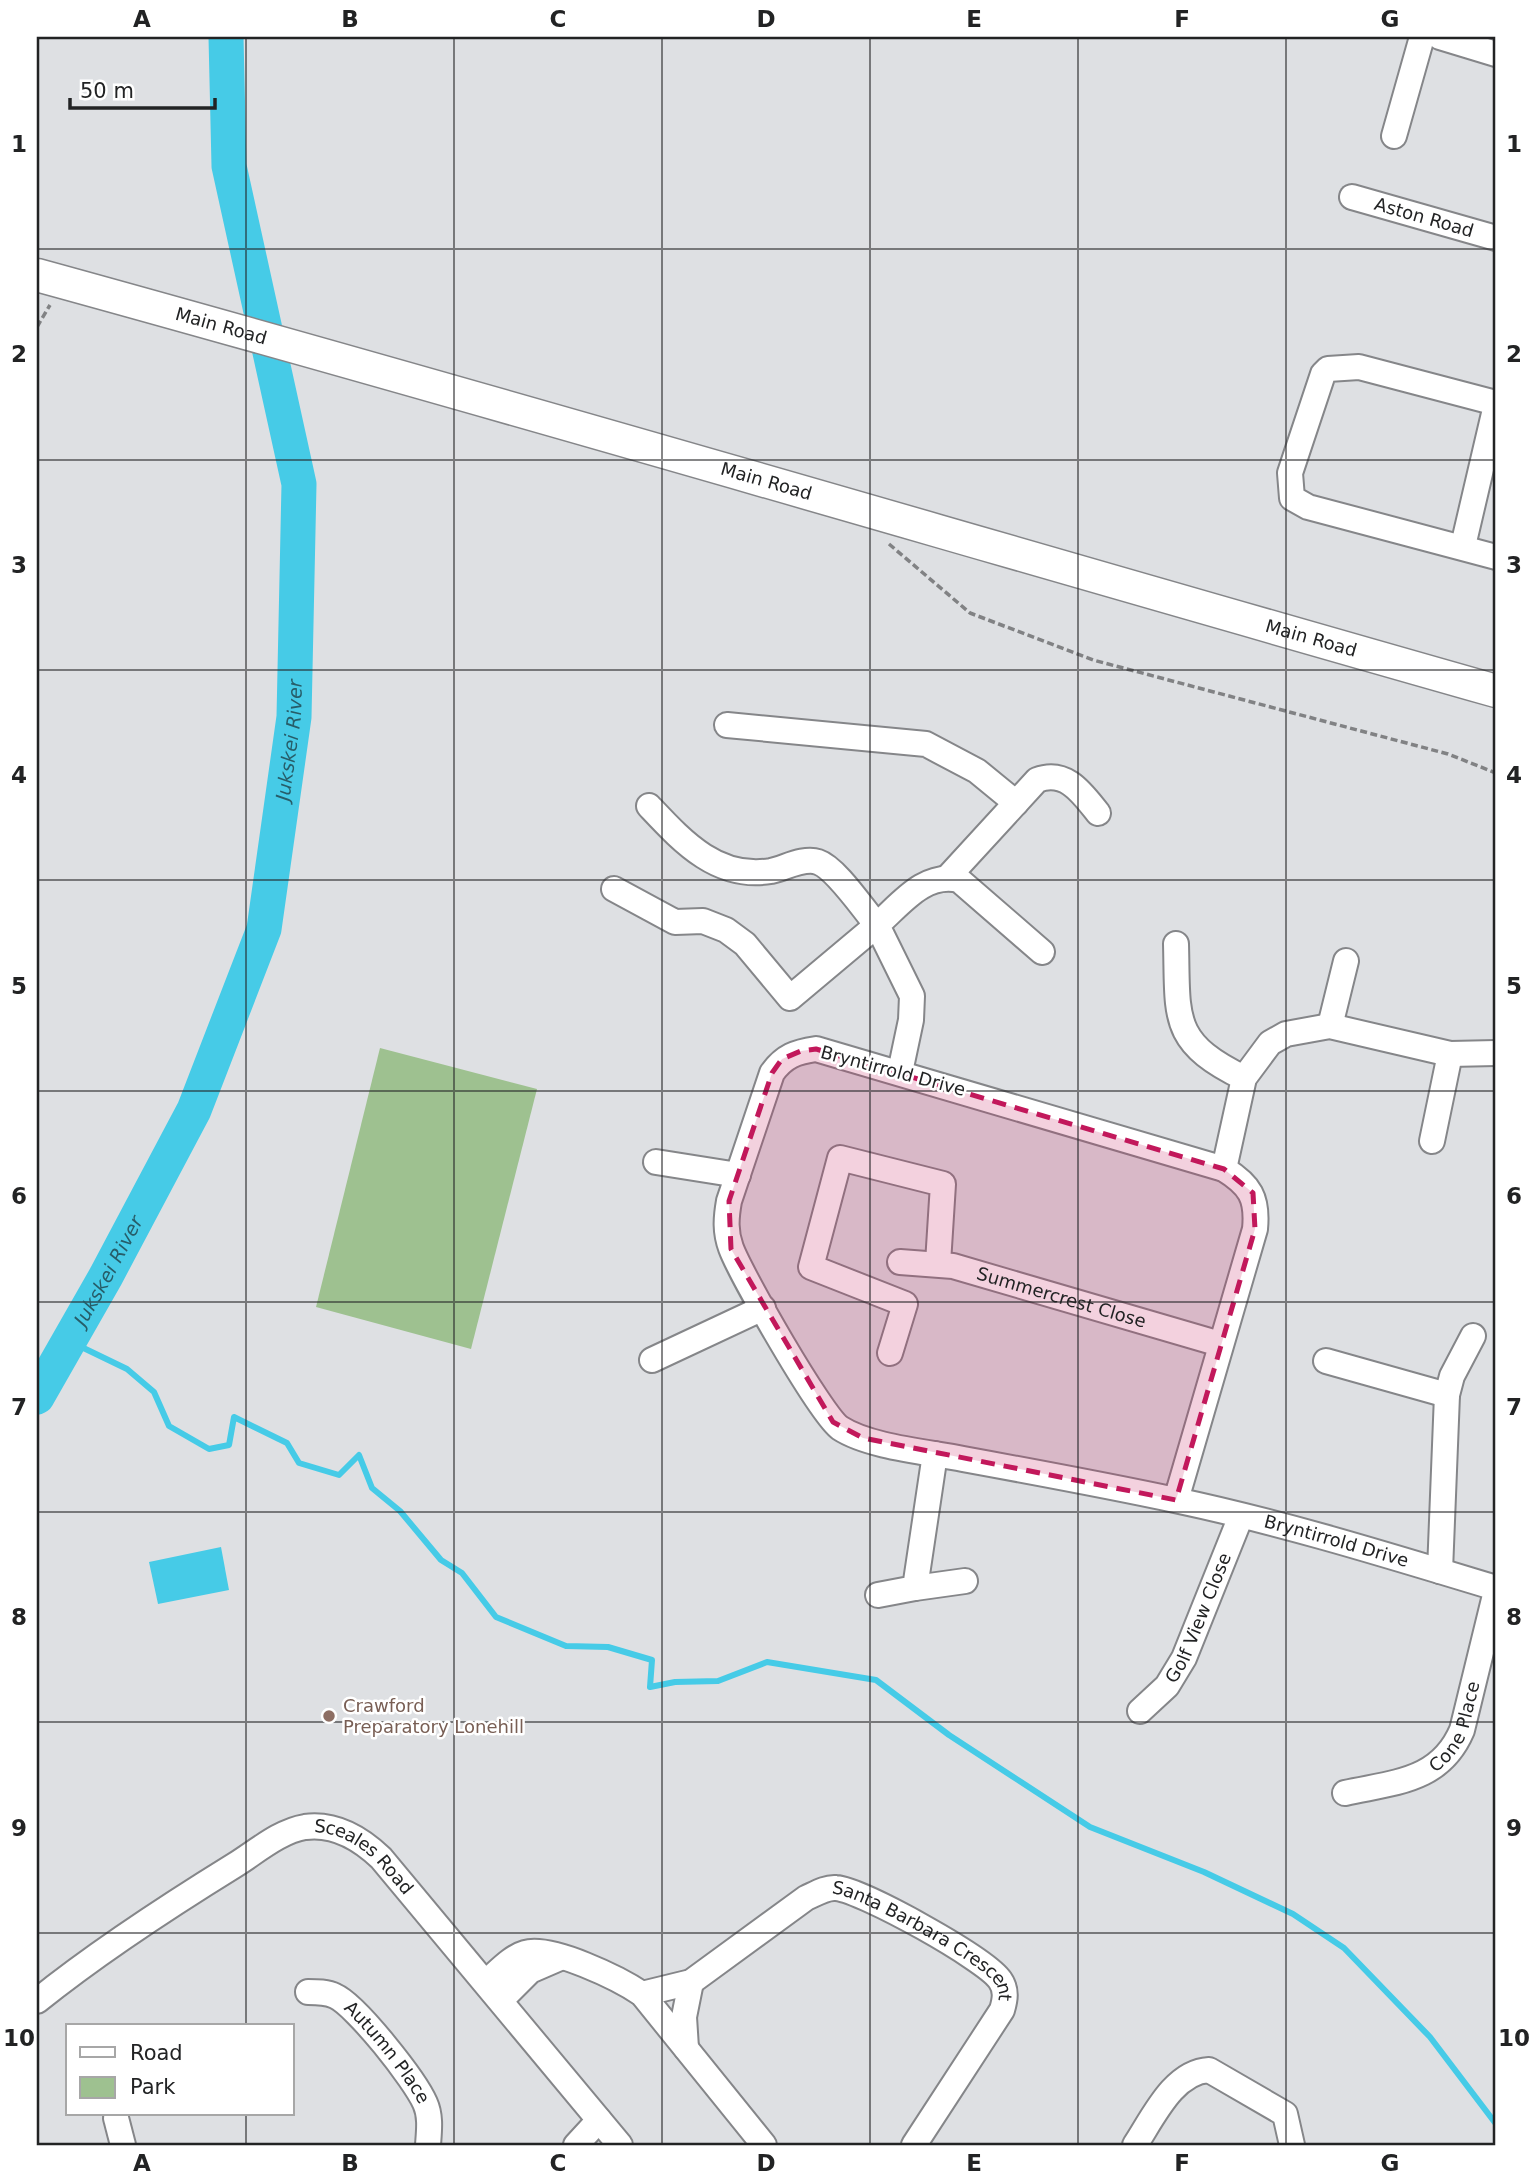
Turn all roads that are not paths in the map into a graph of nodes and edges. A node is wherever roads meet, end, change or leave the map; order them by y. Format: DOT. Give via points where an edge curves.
graph roads {
  1 [pos="1422,37"];
  2 [pos="1440,37"];
  3 [pos="1496,54"];
  4 [pos="1394,136"];
  5 [pos="1352,197"];
  6 [pos="1496,238"];
  7 [pos="37,275"];
  8 [pos="1496,404"];
  9 [pos="1463,546"];
  10 [pos="1496,556"];
  11 [pos="1496,691"];
  12 [pos="727,725"];
  13 [pos="1016,803"];
  14 [pos="649,806"];
  15 [pos="1098,813"];
  16 [pos="948,877"];
  17 [pos="614,889"];
  18 [pos="877,925"];
  19 [pos="1177,944"];
  20 [pos="1042,952"];
  21 [pos="1346,961"];
  22 [pos="1330,1026"];
  23 [pos="1450,1054"];
  24 [pos="1496,1054"];
  25 [pos="900,1072"];
  26 [pos="1244,1078"];
  27 [pos="1432,1141"];
  28 [pos="656,1162"];
  29 [pos="1224,1169"];
  30 [pos="738,1175"];
  31 [pos="900,1262"];
  32 [pos="938,1263"];
  33 [pos="763,1308"];
  34 [pos="1473,1336"];
  35 [pos="1220,1344"];
  36 [pos="890,1353"];
  37 [pos="652,1360"];
  38 [pos="1326,1361"];
  39 [pos="1447,1395"];
  40 [pos="935,1454"];
  41 [pos="1176,1500"];
  42 [pos="1241,1516"];
  43 [pos="1440,1571"];
  44 [pos="965,1581"];
  45 [pos="915,1588"];
  46 [pos="1496,1590"];
  47 [pos="878,1595"];
  48 [pos="1140,1711"];
  49 [pos="1345,1793"];
  50 [pos="691,1982"];
  51 [pos="493,1991"];
  52 [pos="308,1992"];
  53 [pos="642,1994"];
  54 [pos="37,2001"];
  55 [pos="686,2048"];
  56 [pos="116,2118"];
  57 [pos="599,2120"];
  58 [pos="124,2145"];
  59 [pos="428,2145"];
  60 [pos="576,2145"];
  61 [pos="620,2145"];
  62 [pos="764,2145"];
  63 [pos="914,2145"];
  64 [pos="1135,2145"];
  65 [pos="1292,2145"];
  1 -- 4 [label="street"];
  2 -- 3 [label="street"];
  5 -- 6 [label="street, Aston Road"];
  7 -- 11 [label="main road, Main Road"];
  8 -- 9 [label="street"];
  8 -- 9 [label="street" via="1359,366 1328,369 1290,473 1292,498 1299,505"];
  9 -- 10 [label="street"];
  12 -- 13 [label="street" via="926,744 977,771"];
  13 -- 15 [label="street" via="1037,779 1049,775 1074,783"];
  13 -- 16 [label="street"];
  14 -- 18 [label="street" via="677,836 714,863 756,872 808,861 825,865"];
  16 -- 18 [label="street" via="922,885"];
  16 -- 20 [label="street" via="959,880"];
  17 -- 18 [label="street" via="675,922 703,922 726,930 745,944 790,998"];
  18 -- 25 [label="street" via="912,996"];
  19 -- 26 [label="street" via="1182,1028 1198,1051"];
  21 -- 22 [label="street"];
  22 -- 23 [label="street"];
  22 -- 26 [label="street" via="1286,1034 1270,1043"];
  23 -- 24 [label="street"];
  23 -- 27 [label="street"];
  25 -- 29 [label="street, Bryntirrold Drive"];
  25 -- 30 [label="street, Bryntirrold Drive" via="817,1049 782,1059 772,1073"];
  26 -- 29 [label="street"];
  28 -- 30 [label="street"];
  29 -- 35 [label="street, Bryntirrold Drive" via="1244,1181 1257,1210"];
  30 -- 33 [label="street, Bryntirrold Drive" via="726,1219 727,1235"];
  31 -- 32 [label="street, Summercrest Close"];
  32 -- 35 [label="street, Summercrest Close"];
  32 -- 36 [label="street" via="943,1184 840,1158 811,1267 905,1304"];
  33 -- 37 [label="street"];
  33 -- 40 [label="street, Bryntirrold Drive" via="833,1422 863,1438"];
  34 -- 39 [label="street"];
  35 -- 41 [label="street, Bryntirrold Drive"];
  38 -- 39 [label="street"];
  39 -- 43 [label="street"];
  40 -- 41 [label="street, Bryntirrold Drive"];
  40 -- 45 [label="street"];
  41 -- 42 [label="street, Bryntirrold Drive"];
  42 -- 43 [label="street, Bryntirrold Drive"];
  42 -- 48 [label="street, Golf View Close" via="1184,1658 1167,1686"];
  43 -- 46 [label="street, Bryntirrold Drive"];
  44 -- 45 [label="street"];
  45 -- 47 [label="street"];
  46 -- 49 [label="street, Cone Place" via="1454,1749 1423,1775"];
  50 -- 53 [label="street, Santa Barbara Crescent"];
  50 -- 55 [label="street" via="684,2017"];
  50 -- 63 [label="street, Santa Barbara Crescent" via="806,1898 833,1888 893,1910 998,1977 1006,1998 1002,2011"];
  51 -- 53 [label="street" via="525,1953 540,1952 612,1975"];
  51 -- 54 [label="street, Sceales Road" via="366,1844 333,1828 309,1827 281,1836 184,1897"];
  51 -- 57 [label="street, Sceales Road"];
  52 -- 59 [label="street, Autumn Place" via="337,1996 399,2065 429,2113"];
  53 -- 55 [label="street"];
  55 -- 62 [label="street"];
  56 -- 58 [label="street"];
  57 -- 60 [label="street"];
  57 -- 61 [label="street, Sceales Road"];
  64 -- 65 [label="street" via="1179,2082 1209,2070 1285,2114"];
}
